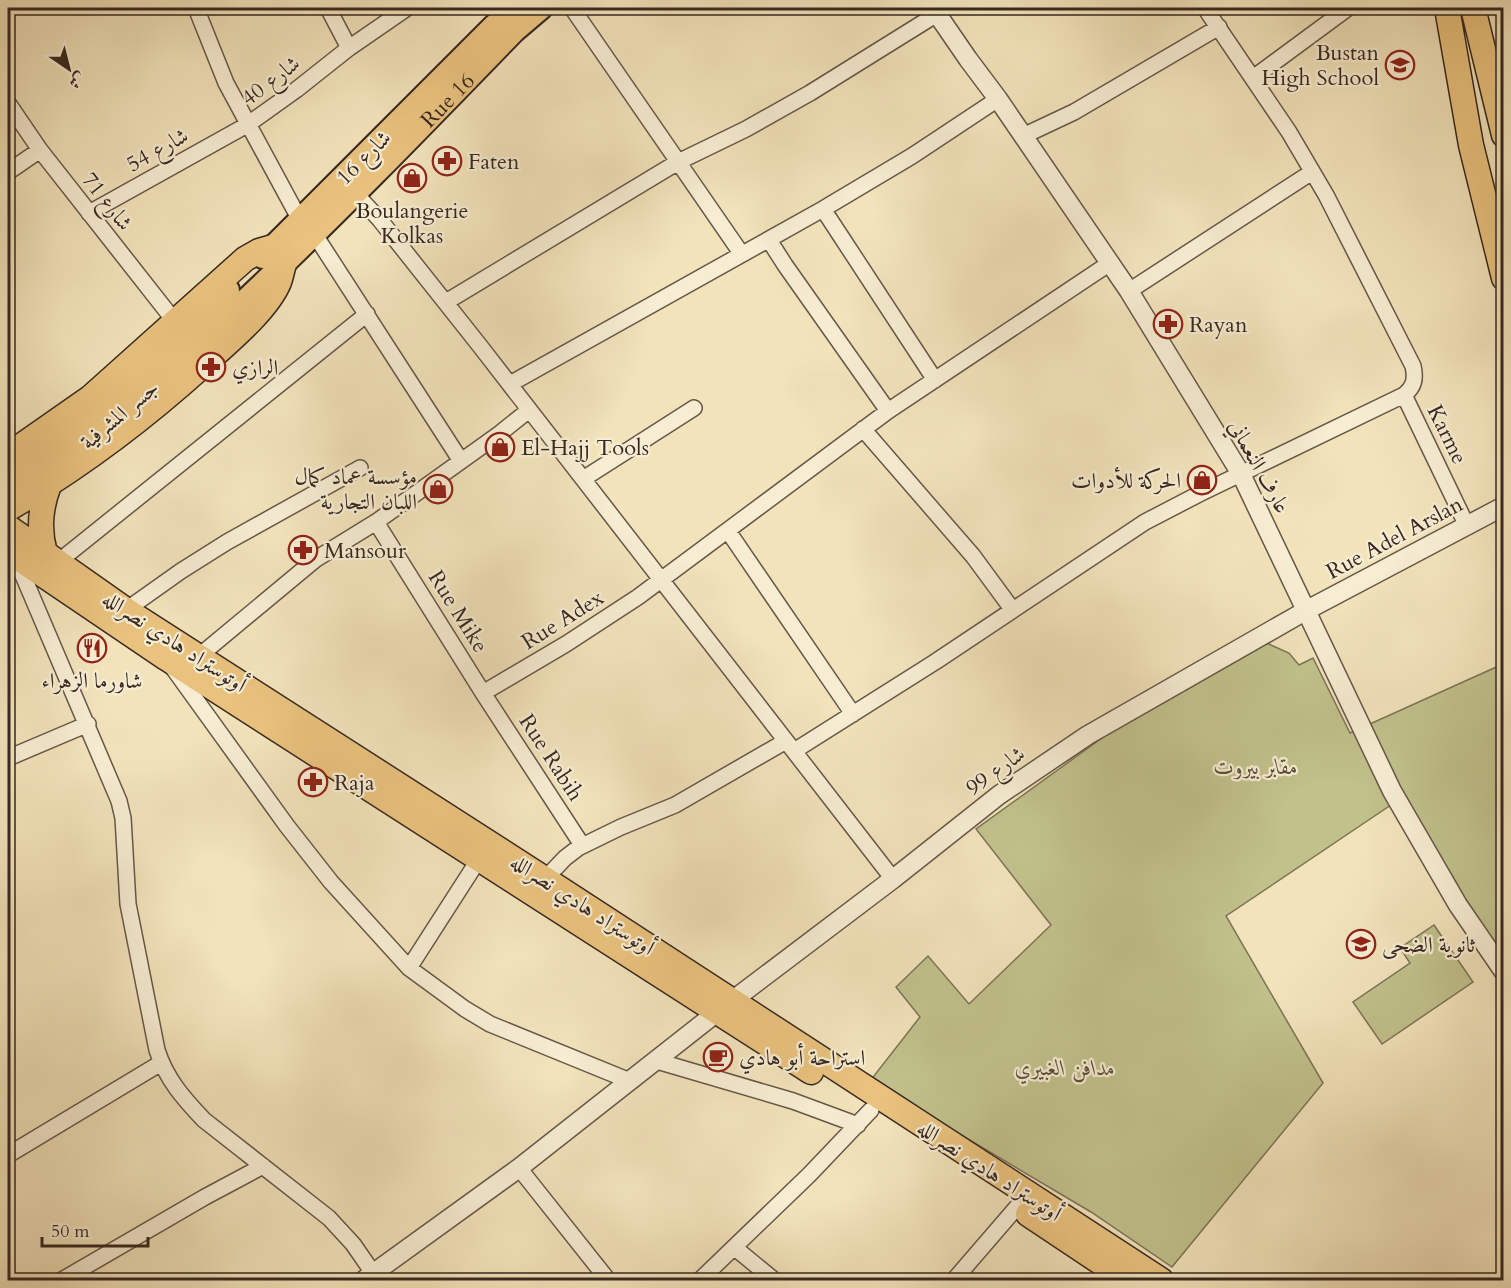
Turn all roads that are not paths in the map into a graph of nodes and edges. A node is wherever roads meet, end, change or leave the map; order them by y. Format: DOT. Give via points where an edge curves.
graph roads {
  1 [pos="196,8"];
  2 [pos="328,8"];
  3 [pos="407,8"];
  4 [pos="516,8"];
  5 [pos="541,8"];
  6 [pos="572,8"];
  7 [pos="1205,8"];
  8 [pos="1348,8"];
  9 [pos="1448,8"];
  10 [pos="1473,8"];
  11 [pos="935,11"];
  12 [pos="1219,27"];
  13 [pos="349,48"];
  14 [pos="1253,78"];
  15 [pos="998,99"];
  16 [pos="8,103"];
  17 [pos="247,125"];
  18 [pos="1503,135"];
  19 [pos="1023,136"];
  20 [pos="40,150"];
  21 [pos="678,162"];
  22 [pos="8,172"];
  23 [pos="1312,172"];
  24 [pos="355,193"];
  25 [pos="823,209"];
  26 [pos="89,213"];
  27 [pos="307,227"];
  28 [pos="769,240"];
  29 [pos="741,254"];
  30 [pos="280,255"];
  31 [pos="1110,263"];
  32 [pos="1503,278"];
  33 [pos="1129,291"];
  34 [pos="446,302"];
  35 [pos="367,314"];
  36 [pos="216,315"];
  37 [pos="176,323"];
  38 [pos="935,380"];
  39 [pos="510,384"];
  40 [pos="1404,395"];
  41 [pos="694,408"];
  42 [pos="529,410"];
  43 [pos="888,411"];
  44 [pos="863,429"];
  45 [pos="12,448"];
  46 [pos="461,461"];
  47 [pos="360,468"];
  48 [pos="8,473"];
  49 [pos="1241,474"];
  50 [pos="583,479"];
  51 [pos="49,485"];
  52 [pos="8,493"];
  53 [pos="1503,506"];
  54 [pos="8,509"];
  55 [pos="376,522"];
  56 [pos="8,526"];
  57 [pos="1467,526"];
  58 [pos="728,531"];
  59 [pos="11,554"];
  60 [pos="51,557"];
  61 [pos="663,580"];
  62 [pos="1012,609"];
  63 [pos="126,610"];
  64 [pos="1307,610"];
  65 [pos="198,657"];
  66 [pos="166,658"];
  67 [pos="483,693"];
  68 [pos="853,714"];
  69 [pos="88,724"];
  70 [pos="790,746"];
  71 [pos="8,758"];
  72 [pos="582,845"];
  73 [pos="479,859"];
  74 [pos="545,879"];
  75 [pos="893,879"];
  76 [pos="409,968"];
  77 [pos="1503,972"];
  78 [pos="724,1007"];
  79 [pos="657,1061"];
  80 [pos="161,1063"];
  81 [pos="630,1081"];
  82 [pos="864,1118"];
  83 [pos="8,1155"];
  84 [pos="263,1166"];
  85 [pos="519,1168"];
  86 [pos="1017,1207"];
  87 [pos="735,1248"];
  88 [pos="372,1278"];
  89 [pos="62,1281"];
  90 [pos="608,1281"];
  91 [pos="700,1281"];
  92 [pos="774,1281"];
  93 [pos="954,1281"];
  94 [pos="1127,1281"];
  95 [pos="1161,1281"];
  1 -- 17 [label="street"];
  2 -- 13 [label="street"];
  3 -- 13 [label="street, شارع 40"];
  4 -- 27 [label="main road, شارع 16" via="494,26"];
  5 -- 24 [label="main road, Rue 16"];
  6 -- 21 [label="street"];
  7 -- 12 [label="street"];
  8 -- 14 [label="street"];
  9 -- 32 [label="highway" via="1471,145"];
  10 -- 18 [label="highway"];
  11 -- 15 [label="street, عارف النعماني"];
  11 -- 21 [label="street" via="810,93"];
  12 -- 14 [label="street"];
  12 -- 19 [label="street" via="1074,112"];
  13 -- 17 [label="street, شارع 40"];
  14 -- 23 [label="street"];
  15 -- 19 [label="street, عارف النعماني"];
  15 -- 25 [label="street"];
  16 -- 20 [label="street, شارع 71"];
  17 -- 26 [label="street, شارع 54"];
  17 -- 27 [label="street, شارع 40"];
  19 -- 31 [label="street, عارف النعماني"];
  20 -- 22 [label="street"];
  20 -- 26 [label="street, شارع 71"];
  21 -- 29 [label="street"];
  21 -- 34 [label="street"];
  23 -- 33 [label="street"];
  23 -- 40 [label="street" via="1413,366 1415,380"];
  24 -- 27 [label="main road, Rue 16"];
  24 -- 34 [label="street"];
  25 -- 28 [label="street"];
  25 -- 38 [label="street"];
  26 -- 37 [label="street, شارع 71"];
  27 -- 30 [label="main road"];
  27 -- 35 [label="street, شارع 40"];
  28 -- 29 [label="street"];
  28 -- 43 [label="street"];
  29 -- 39 [label="street"];
  30 -- 36 [label="main road"];
  30 -- 37 [label="highway" via="259,251 245,259"];
  30 -- 51 [label="highway" via="279,282 235,336 155,408"];
  31 -- 33 [label="street, عارف النعماني"];
  31 -- 38 [label="street, Rue Adex"];
  33 -- 49 [label="street, عارف النعماني"];
  34 -- 39 [label="street"];
  35 -- 46 [label="street, شارع 40"];
  35 -- 60 [label="street"];
  36 -- 48 [label="main road, جسر المشرفية" via="43,452"];
  36 -- 52 [label="main road, جسر المشرفية" via="121,416 68,456"];
  37 -- 45 [label="highway" via="91,397"];
  38 -- 43 [label="street, Rue Adex"];
  39 -- 42 [label="street"];
  40 -- 49 [label="street"];
  40 -- 57 [label="street, Karme"];
  41 -- 50 [label="street"];
  42 -- 46 [label="street"];
  42 -- 50 [label="street"];
  43 -- 44 [label="street, Rue Adex"];
  44 -- 58 [label="street, Rue Adex"];
  44 -- 62 [label="street"];
  46 -- 55 [label="street"];
  47 -- 63 [label="street" via="227,542"];
  49 -- 62 [label="street" via="1145,522"];
  49 -- 64 [label="street, عارف النعماني"];
  50 -- 61 [label="street"];
  51 -- 54 [label="highway"];
  51 -- 60 [label="highway" via="41,512 41,539"];
  53 -- 57 [label="street, Rue Adel Arslan"];
  55 -- 65 [label="street" via="316,559"];
  55 -- 67 [label="street, Rue Mike"];
  56 -- 60 [label="highway, أوتوستراد هادي نصرالله"];
  57 -- 64 [label="street, Rue Adel Arslan"];
  58 -- 61 [label="street, Rue Adex"];
  58 -- 68 [label="street"];
  59 -- 66 [label="highway, أوتوستراد هادي نصرالله"];
  59 -- 69 [label="street"];
  60 -- 63 [label="highway, أوتوستراد هادي نصرالله"];
  61 -- 67 [label="street, Rue Adex"];
  61 -- 70 [label="street"];
  62 -- 68 [label="street"];
  63 -- 65 [label="highway, أوتوستراد هادي نصرالله"];
  64 -- 75 [label="street, شارع 99" via="1088,735 999,795"];
  64 -- 77 [label="street, عارف النعماني" via="1392,791 1458,905"];
  65 -- 74 [label="highway, أوتوستراد هادي نصرالله"];
  66 -- 73 [label="highway, أوتوستراد هادي نصرالله"];
  66 -- 76 [label="street" via="273,807"];
  67 -- 72 [label="street, Rue Rabih"];
  68 -- 70 [label="street"];
  69 -- 71 [label="street"];
  69 -- 80 [label="street" via="122,809 129,904"];
  70 -- 72 [label="street" via="675,805"];
  70 -- 75 [label="street"];
  72 -- 74 [label="street"];
  73 -- 76 [label="street"];
  73 -- 78 [label="highway, أوتوستراد هادي نصرالله"];
  74 -- 78 [label="highway, أوتوستراد هادي نصرالله"];
  75 -- 78 [label="street, شارع 99"];
  76 -- 81 [label="street" via="490,1024"];
  78 -- 79 [label="street, شارع 99"];
  78 -- 82 [label="highway, أوتوستراد هادي نصرالله"];
  78 -- 95 [label="highway, أوتوستراد هادي نصرالله"];
  79 -- 81 [label="street, شارع 99"];
  79 -- 82 [label="street"];
  80 -- 83 [label="street"];
  80 -- 84 [label="street" via="173,1084 204,1120"];
  81 -- 85 [label="street, شارع 99"];
  82 -- 86 [label="highway, أوتوستراد هادي نصرالله"];
  82 -- 87 [label="street"];
  84 -- 88 [label="street" via="329,1218 353,1244"];
  84 -- 89 [label="street"];
  85 -- 88 [label="street, شارع 99"];
  85 -- 90 [label="street"];
  86 -- 93 [label="street"];
  86 -- 94 [label="highway, أوتوستراد هادي نصرالله"];
  87 -- 91 [label="street"];
  87 -- 92 [label="street"];
}
